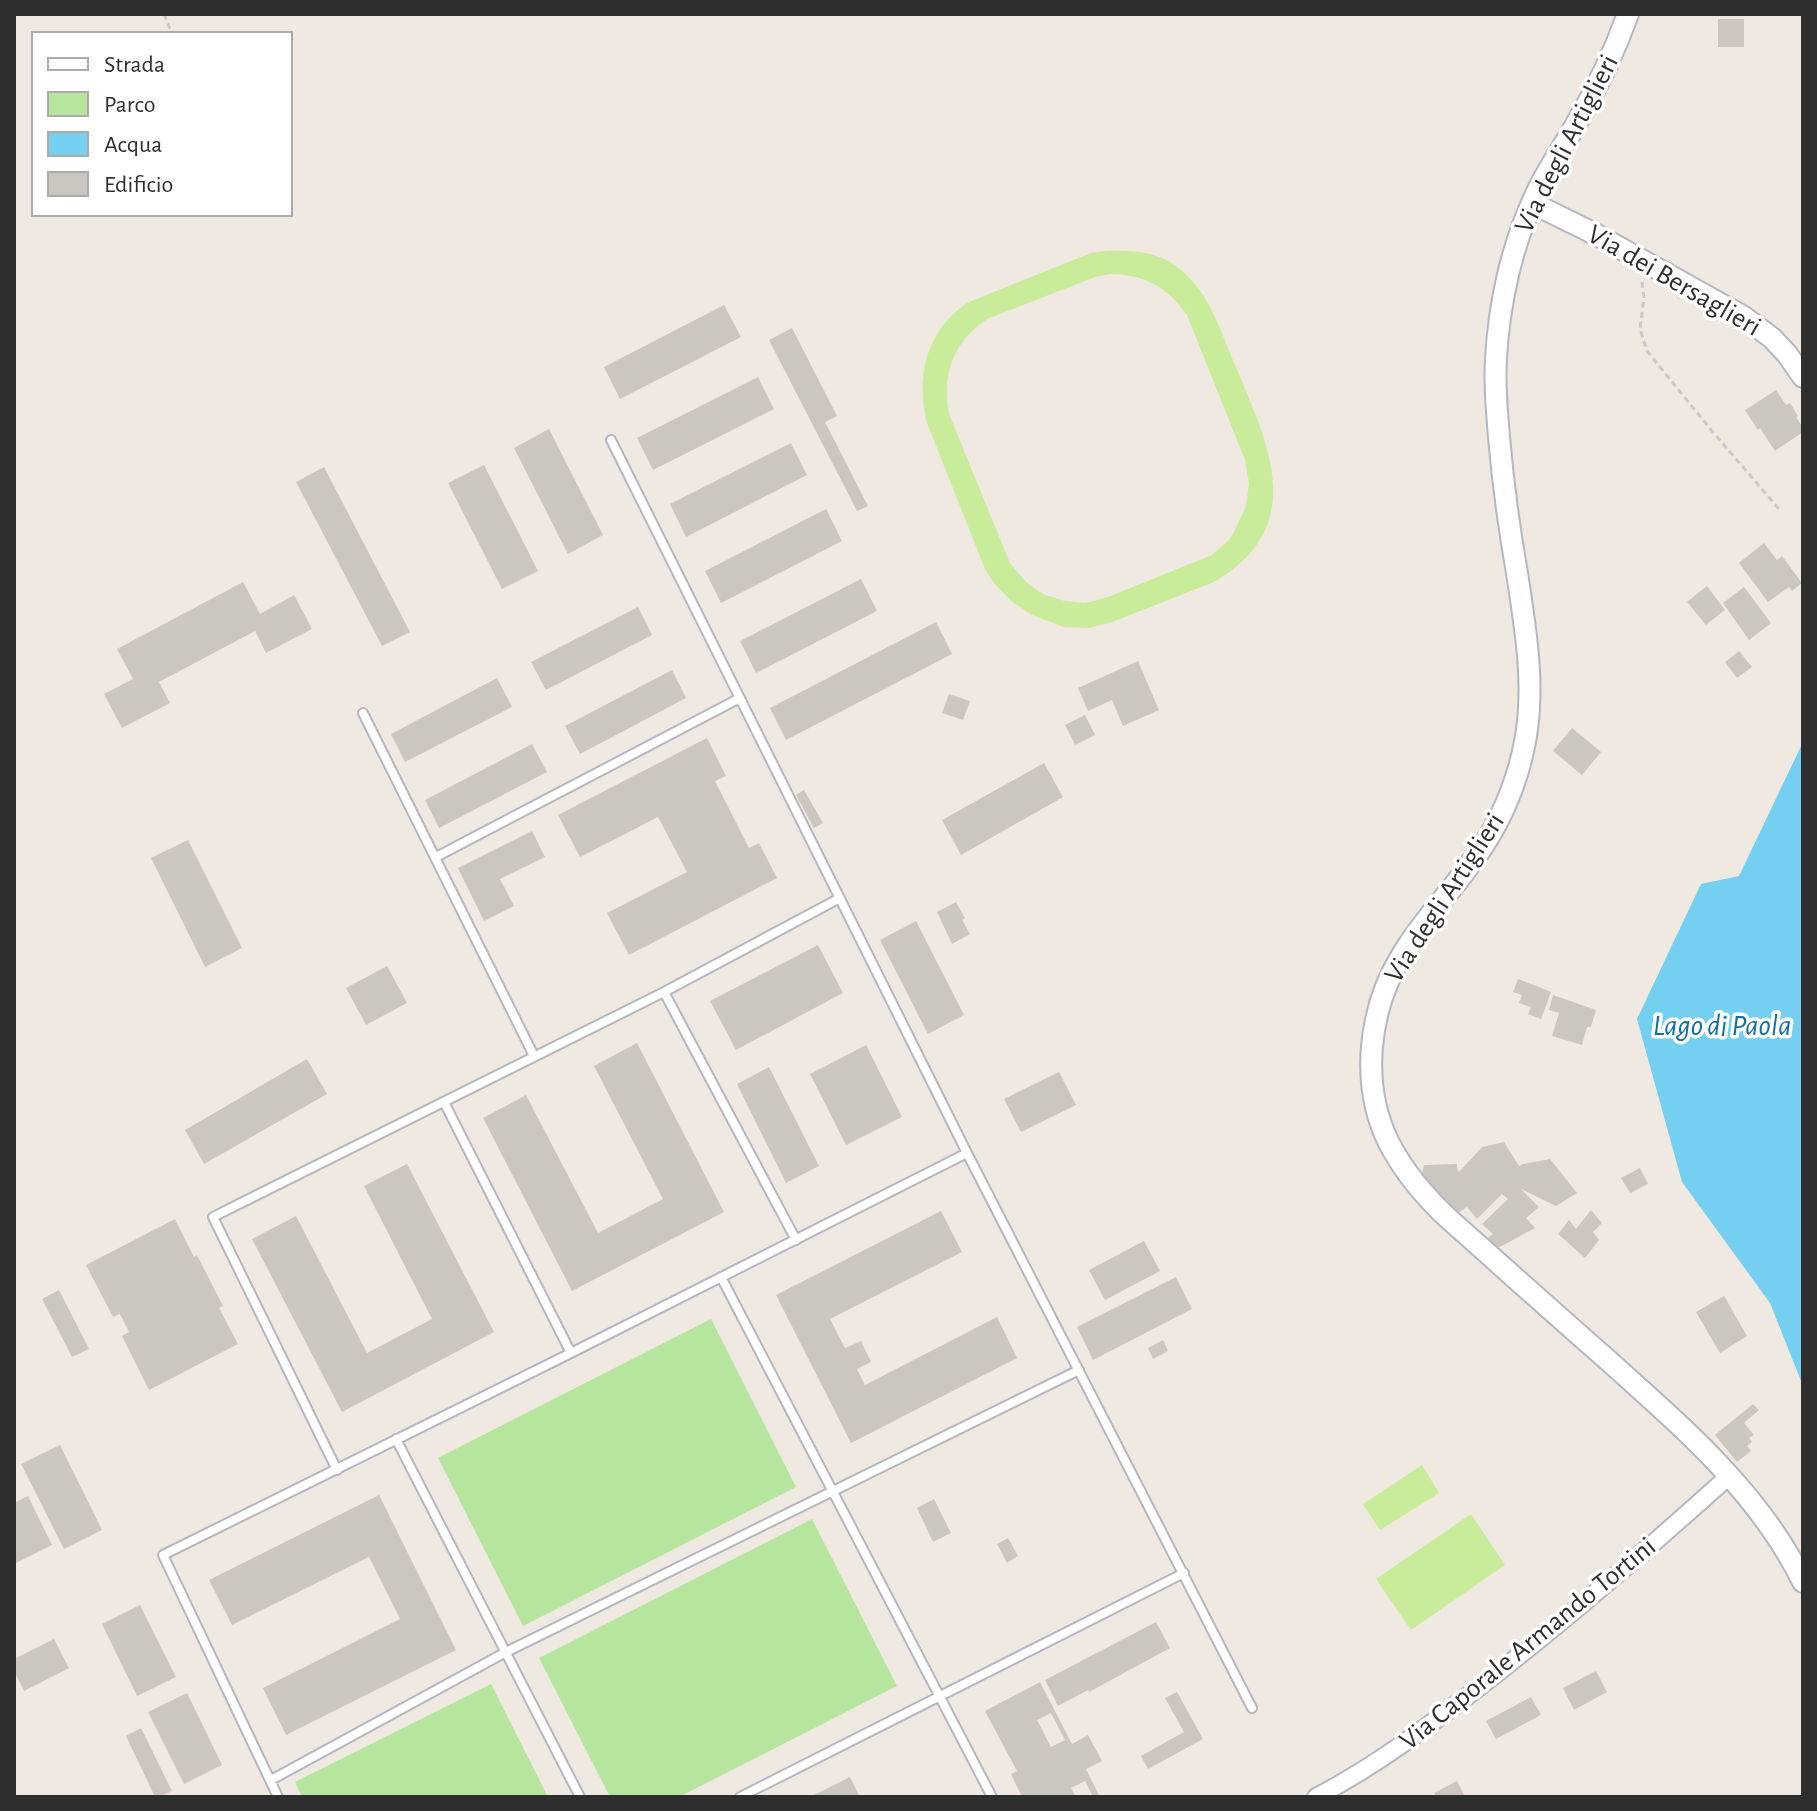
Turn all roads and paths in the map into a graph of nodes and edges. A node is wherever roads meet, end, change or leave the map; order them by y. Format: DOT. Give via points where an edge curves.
graph roads {
  1 [pos="1628,14"];
  2 [pos="1532,203"];
  3 [pos="1643,260"];
  4 [pos="1803,377"];
  5 [pos="611,440"];
  6 [pos="1779,509"];
  7 [pos="740,698"];
  8 [pos="363,713"];
  9 [pos="436,857"];
  10 [pos="840,898"];
  11 [pos="664,992"];
  12 [pos="534,1056"];
  13 [pos="444,1102"];
  14 [pos="967,1153"];
  15 [pos="796,1240"];
  16 [pos="721,1277"];
  17 [pos="571,1353"];
  18 [pos="1079,1370"];
  19 [pos="396,1439"];
  20 [pos="337,1470"];
  21 [pos="1729,1476"];
  22 [pos="832,1490"];
  23 [pos="1184,1573"];
  24 [pos="1803,1582"];
  25 [pos="506,1652"];
  26 [pos="939,1696"];
  27 [pos="1252,1708"];
  28 [pos="271,1780"];
  29 [pos="278,1797"];
  30 [pos="580,1797"];
  31 [pos="740,1797"];
  32 [pos="992,1797"];
  33 [pos="1316,1797"];
  1 -- 2 [label="street, Via degli Artiglieri" via="1597,87"];
  2 -- 3 [label="street, Via dei Bersaglieri"];
  2 -- 21 [label="street, Via degli Artiglieri" via="1509,276 1495,374 1507,509 1528,647 1526,735 1512,791 1493,831 1409,945 1389,982 1375,1027 1374,1093 1392,1148 1417,1186"];
  3 -- 4 [label="street, Via dei Bersaglieri" via="1763,331"];
  3 -- 6 [label="path" via="1640,329 1647,351"];
  5 -- 7 [label="lane"];
  7 -- 9 [label="lane"];
  7 -- 10 [label="lane"];
  8 -- 9 [label="lane"];
  9 -- 12 [label="lane"];
  10 -- 11 [label="lane"];
  10 -- 14 [label="lane"];
  11 -- 12 [label="lane"];
  11 -- 15 [label="lane"];
  12 -- 13 [label="lane"];
  13 -- 17 [label="lane"];
  13 -- 20 [label="lane" via="213,1217"];
  14 -- 15 [label="lane"];
  14 -- 18 [label="lane"];
  15 -- 16 [label="lane"];
  16 -- 17 [label="lane"];
  16 -- 22 [label="lane"];
  17 -- 19 [label="lane"];
  18 -- 22 [label="lane"];
  18 -- 23 [label="lane"];
  19 -- 20 [label="lane"];
  19 -- 25 [label="lane"];
  20 -- 28 [label="lane" via="163,1555"];
  21 -- 24 [label="street, Via degli Artiglieri" via="1775,1533"];
  21 -- 33 [label="street, Via Caporale Armando Tortini" via="1488,1680 1373,1765"];
  22 -- 25 [label="lane"];
  22 -- 26 [label="lane"];
  23 -- 26 [label="lane"];
  23 -- 27 [label="lane"];
  25 -- 28 [label="lane"];
  25 -- 30 [label="lane"];
  26 -- 31 [label="lane"];
  26 -- 32 [label="lane"];
  28 -- 29 [label="lane"];
}
